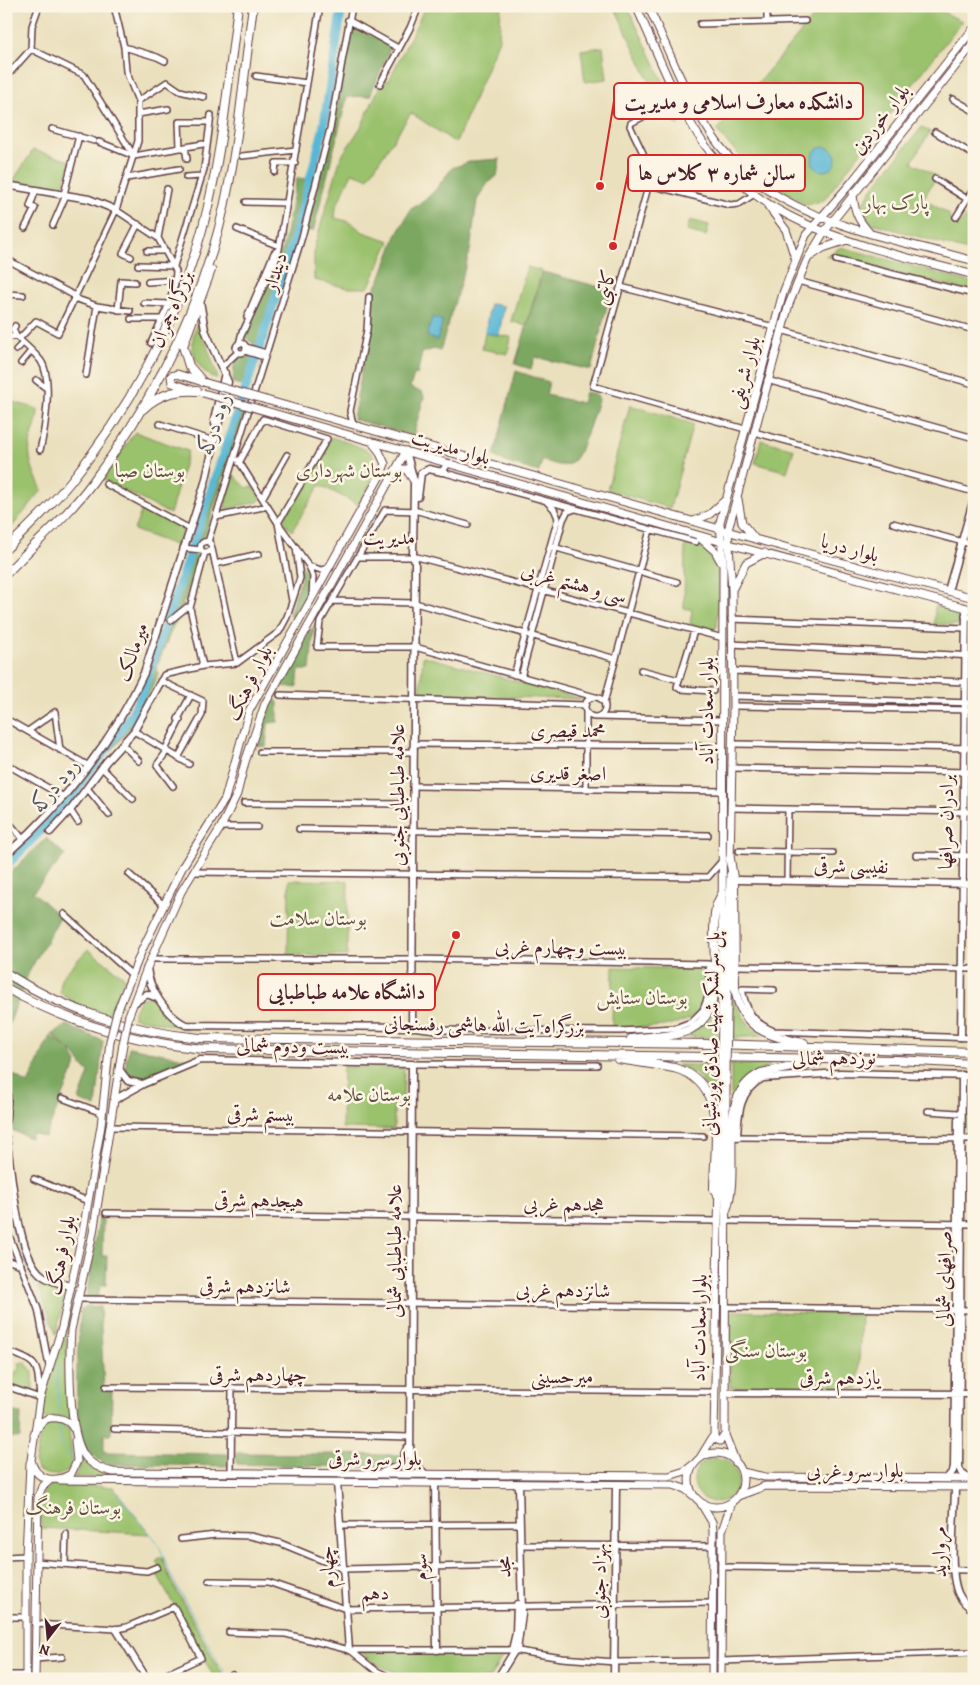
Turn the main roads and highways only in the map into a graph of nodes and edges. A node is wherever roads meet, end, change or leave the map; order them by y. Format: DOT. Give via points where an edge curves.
graph roads {
  1 [pos="238,6"];
  2 [pos="254,6"];
  3 [pos="636,6"];
  4 [pos="648,6"];
  5 [pos="974,28"];
  6 [pos="974,43"];
  7 [pos="853,193"];
  8 [pos="765,202"];
  9 [pos="821,218"];
  10 [pos="832,222"];
  11 [pos="811,228"];
  12 [pos="824,232"];
  13 [pos="869,232"];
  14 [pos="849,240"];
  15 [pos="213,248"];
  16 [pos="795,260"];
  17 [pos="807,260"];
  18 [pos="974,261"];
  19 [pos="974,275"];
  20 [pos="203,382"];
  21 [pos="200,392"];
  22 [pos="750,410"];
  23 [pos="759,412"];
  24 [pos="136,418"];
  25 [pos="371,441"];
  26 [pos="406,451"];
  27 [pos="385,464"];
  28 [pos="397,469"];
  29 [pos="540,478"];
  30 [pos="414,481"];
  31 [pos="538,489"];
  32 [pos="738,493"];
  33 [pos="726,498"];
  34 [pos="653,509"];
  35 [pos="651,521"];
  36 [pos="694,521"];
  37 [pos="719,528"];
  38 [pos="728,530"];
  39 [pos="692,533"];
  40 [pos="755,539"];
  41 [pos="720,541"];
  42 [pos="730,544"];
  43 [pos="792,549"];
  44 [pos="6,550"];
  45 [pos="765,553"];
  46 [pos="790,559"];
  47 [pos="723,564"];
  48 [pos="6,574"];
  49 [pos="732,590"];
  50 [pos="974,598"];
  51 [pos="974,610"];
  52 [pos="733,673"];
  53 [pos="722,675"];
  54 [pos="726,860"];
  55 [pos="722,894"];
  56 [pos="6,973"];
  57 [pos="6,988"];
  58 [pos="724,1010"];
  59 [pos="606,1042"];
  60 [pos="826,1047"];
  61 [pos="974,1052"];
  62 [pos="591,1055"];
  63 [pos="838,1059"];
  64 [pos="974,1064"];
  65 [pos="723,1075"];
  66 [pos="718,1195"];
  67 [pos="726,1210"];
  68 [pos="72,1286"];
  69 [pos="79,1298"];
  70 [pos="74,1432"];
  71 [pos="725,1434"];
  72 [pos="714,1435"];
  73 [pos="34,1436"];
  74 [pos="700,1458"];
  75 [pos="31,1460"];
  76 [pos="736,1463"];
  77 [pos="694,1464"];
  78 [pos="742,1472"];
  79 [pos="410,1474"];
  80 [pos="972,1479"];
  81 [pos="50,1480"];
  82 [pos="58,1480"];
  83 [pos="410,1483"];
  84 [pos="974,1487"];
  85 [pos="694,1496"];
  86 [pos="738,1496"];
  87 [pos="700,1502"];
  88 [pos="732,1502"];
  89 [pos="712,1644"];
  90 [pos="721,1646"];
  91 [pos="26,1677"];
  92 [pos="35,1679"];
  93 [pos="712,1679"];
  94 [pos="721,1679"];
  1 -- 44 [label="highway, بزرگراه چمران" via="213,181 194,257 172,316 113,425 55,500"];
  2 -- 15 [label="highway, بزرگراه چمران" via="231,168"];
  3 -- 8 [label="main road" via="678,99 710,153 732,177"];
  4 -- 9 [label="main road" via="694,103 720,146 762,187"];
  5 -- 9 [label="main road, بلوار خوردین"];
  6 -- 7 [label="main road, بلوار خوردین"];
  7 -- 10 [label="main road, بلوار خوردین"];
  7 -- 13 [label="main road" via="856,215"];
  8 -- 11 [label="main road"];
  8 -- 16 [label="main road" via="786,230"];
  9 -- 10 [label="main road"];
  9 -- 11 [label="main road, بلوار خوردین"];
  10 -- 12 [label="main road, بلوار خوردین"];
  10 -- 13 [label="main road"];
  11 -- 12 [label="main road"];
  11 -- 16 [label="main road, بلوار شریفی"];
  12 -- 14 [label="main road"];
  12 -- 17 [label="main road, بلوار شریفی"];
  13 -- 18 [label="main road"];
  14 -- 17 [label="main road" via="823,248"];
  14 -- 19 [label="main road"];
  15 -- 20 [label="highway" via="212,265 183,346 189,366"];
  15 -- 24 [label="highway, بزرگراه چمران" via="177,343"];
  16 -- 22 [label="main road, بلوار شریفی"];
  17 -- 23 [label="main road, بلوار شریفی" via="781,330"];
  20 -- 21 [label="main road, بلوار مدیریت" via="178,374 171,377 174,384"];
  20 -- 29 [label="main road, بلوار مدیریت, bridge"];
  21 -- 24 [label="highway" via="183,390 156,398"];
  21 -- 25 [label="main road, بلوار مدیریت, bridge"];
  22 -- 23 [label="main road"];
  22 -- 33 [label="main road, بلوار شریفی"];
  23 -- 32 [label="main road, بلوار شریفی"];
  24 -- 48 [label="highway, بزرگراه چمران" via="85,492"];
  25 -- 26 [label="main road, بلوار مدیریت"];
  25 -- 27 [label="main road"];
  26 -- 28 [label="main road, بلوار فرهنگ"];
  26 -- 31 [label="main road, بلوار مدیریت"];
  27 -- 28 [label="main road" via="394,462"];
  27 -- 68 [label="main road, بلوار فرهنگ, bridge" via="312,602 249,711 225,799 183,866 117,1012"];
  28 -- 30 [label="main road" via="406,470"];
  28 -- 69 [label="main road, بلوار فرهنگ, bridge" via="265,704 238,794 192,872 142,978 122,1044 111,1127"];
  29 -- 31 [label="main road" via="545,486"];
  29 -- 34 [label="main road, بلوار مدیریت"];
  31 -- 35 [label="main road, بلوار مدیریت"];
  32 -- 38 [label="main road, بلوار شریفی"];
  32 -- 40 [label="main road" via="742,523"];
  33 -- 36 [label="main road" via="710,514"];
  33 -- 37 [label="main road, بلوار شریفی"];
  34 -- 35 [label="main road" via="663,517 661,521"];
  34 -- 36 [label="main road, بلوار مدیریت"];
  35 -- 39 [label="main road, بلوار مدیریت"];
  36 -- 37 [label="main road, بلوار مدیریت"];
  37 -- 38 [label="main road, بلوار دریا"];
  37 -- 41 [label="main road, بلوار سعادت آباد"];
  38 -- 40 [label="main road, بلوار دریا"];
  38 -- 42 [label="main road, بلوار سعادت آباد"];
  39 -- 41 [label="main road, بلوار مدیریت"];
  39 -- 47 [label="main road" via="715,551"];
  40 -- 43 [label="main road, بلوار دریا"];
  41 -- 42 [label="main road, بلوار دریا"];
  41 -- 47 [label="main road, بلوار سعادت آباد"];
  42 -- 45 [label="main road, بلوار دریا"];
  42 -- 49 [label="main road, بلوار سعادت آباد"];
  43 -- 46 [label="main road"];
  43 -- 50 [label="main road, بلوار دریا"];
  45 -- 46 [label="main road, بلوار دریا"];
  45 -- 49 [label="main road" via="746,563"];
  46 -- 51 [label="main road, بلوار دریا"];
  47 -- 53 [label="main road, بلوار سعادت آباد"];
  49 -- 52 [label="main road, بلوار سعادت آباد"];
  52 -- 53 [label="main road"];
  52 -- 54 [label="main road, بلوار سعادت آباد" via="731,808"];
  53 -- 54 [label="main road, بلوار سعادت آباد" via="722,791"];
  54 -- 55 [label="main road, بلوار سعادت آباد"];
  54 -- 58 [label="main road, پل سرلشکر شهید صادق پورشیانی"];
  54 -- 60 [label="highway" via="734,884 734,988 740,1008 760,1031"];
  55 -- 58 [label="main road, پل سرلشکر شهید صادق پورشیانی"];
  55 -- 59 [label="highway" via="716,909 713,995 706,1015 696,1026 679,1033"];
  56 -- 59 [label="highway, بزرگراه آیت الله هاشمی رفسنجانی" via="67,1005 133,1027 200,1038"];
  57 -- 62 [label="highway, بزرگراه آیت الله هاشمی رفسنجانی" via="63,1015 138,1038 203,1049"];
  58 -- 65 [label="main road, پل سرلشکر شهید صادق پورشیانی, bridge"];
  59 -- 60 [label="highway, بزرگراه آیت الله هاشمی رفسنجانی"];
  60 -- 61 [label="highway, بزرگراه آیت الله هاشمی رفسنجانی"];
  62 -- 63 [label="highway, بزرگراه آیت الله هاشمی رفسنجانی"];
  62 -- 66 [label="highway" via="674,1068 691,1074 703,1084 714,1104 714,1189"];
  63 -- 64 [label="highway, بزرگراه آیت الله هاشمی رفسنجانی"];
  63 -- 67 [label="highway" via="770,1070 745,1083 734,1105 731,1193"];
  65 -- 66 [label="main road, پل سرلشکر شهید صادق پورشیانی"];
  65 -- 67 [label="main road, پل سرلشکر شهید صادق پورشیانی"];
  66 -- 72 [label="main road, بلوار سعادت آباد"];
  67 -- 71 [label="main road, بلوار سعادت آباد"];
  68 -- 69 [label="main road"];
  68 -- 73 [label="main road, بلوار فرهنگ" via="40,1398"];
  69 -- 70 [label="main road, بلوار فرهنگ" via="70,1346"];
  70 -- 73 [label="main road" via="68,1421 50,1418 40,1424"];
  70 -- 79 [label="main road, بلوار سرو شرقی" via="83,1454 106,1471"];
  70 -- 82 [label="main road" via="76,1468"];
  71 -- 72 [label="main road" via="720,1441"];
  71 -- 76 [label="main road, بلوار سعادت آباد"];
  72 -- 74 [label="main road"];
  73 -- 75 [label="main road"];
  74 -- 76 [label="main road" via="724,1454"];
  74 -- 77 [label="main road"];
  75 -- 81 [label="main road" via="37,1473"];
  75 -- 91 [label="main road" via="26,1556"];
  76 -- 78 [label="main road"];
  77 -- 79 [label="main road, بلوار سرو شرقی" via="669,1476"];
  77 -- 85 [label="main road" via="688,1480"];
  78 -- 80 [label="main road, بلوار سرو غربی" via="765,1477"];
  78 -- 86 [label="main road" via="742,1489"];
  79 -- 83 [label="main road"];
  81 -- 82 [label="main road"];
  81 -- 92 [label="main road" via="38,1497"];
  82 -- 83 [label="main road, بلوار سرو شرقی"];
  83 -- 85 [label="main road, بلوار سرو شرقی" via="673,1485"];
  84 -- 86 [label="main road, بلوار سرو غربی" via="765,1486"];
  85 -- 87 [label="main road"];
  86 -- 88 [label="main road"];
  87 -- 88 [label="main road" via="716,1507"];
  87 -- 89 [label="main road" via="712,1522"];
  88 -- 90 [label="main road" via="722,1531"];
  89 -- 90 [label="main road"];
  89 -- 93 [label="main road"];
  90 -- 94 [label="main road"];
}
